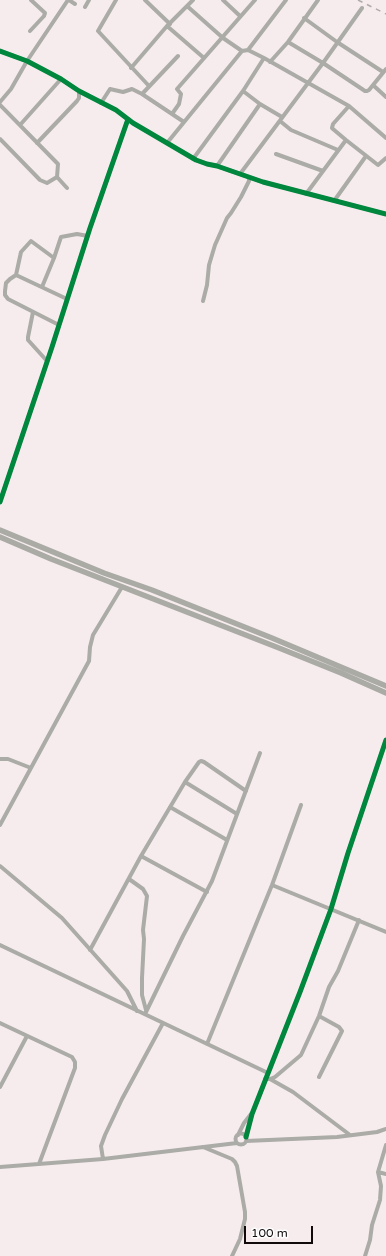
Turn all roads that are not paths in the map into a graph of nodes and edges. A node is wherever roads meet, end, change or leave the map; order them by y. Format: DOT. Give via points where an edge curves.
graph roads {
  1 [pos="31,0"];
  2 [pos="69,0"];
  3 [pos="89,0"];
  4 [pos="116,0"];
  5 [pos="145,0"];
  6 [pos="154,0"];
  7 [pos="193,0"];
  8 [pos="223,0"];
  9 [pos="255,0"];
  10 [pos="286,0"];
  11 [pos="318,0"];
  12 [pos="75,4"];
  13 [pos="150,5"];
  14 [pos="188,6"];
  15 [pos="85,7"];
  16 [pos="362,8"];
  17 [pos="240,16"];
  18 [pos="304,18"];
  19 [pos="169,25"];
  20 [pos="30,31"];
  21 [pos="223,38"];
  22 [pos="288,42"];
  23 [pos="337,42"];
  24 [pos="248,50"];
  25 [pos="0,51"];
  26 [pos="242,51"];
  27 [pos="178,56"];
  28 [pos="204,58"];
  29 [pos="264,58"];
  30 [pos="27,61"];
  31 [pos="270,62"];
  32 [pos="324,63"];
  33 [pos="131,68"];
  34 [pos="385,70"];
  35 [pos="61,79"];
  36 [pos="308,84"];
  37 [pos="373,85"];
  38 [pos="149,86"];
  39 [pos="243,91"];
  40 [pos="80,92"];
  41 [pos="142,94"];
  42 [pos="386,97"];
  43 [pos="0,102"];
  44 [pos="101,103"];
  45 [pos="260,104"];
  46 [pos="0,105"];
  47 [pos="349,106"];
  48 [pos="172,114"];
  49 [pos="128,119"];
  50 [pos="281,119"];
  51 [pos="184,122"];
  52 [pos="20,125"];
  53 [pos="386,138"];
  54 [pos="0,139"];
  55 [pos="346,140"];
  56 [pos="37,143"];
  57 [pos="167,143"];
  58 [pos="338,150"];
  59 [pos="276,154"];
  60 [pos="366,156"];
  61 [pos="386,158"];
  62 [pos="193,159"];
  63 [pos="217,166"];
  64 [pos="323,171"];
  65 [pos="240,174"];
  66 [pos="57,177"];
  67 [pos="249,177"];
  68 [pos="67,188"];
  69 [pos="306,194"];
  70 [pos="334,201"];
  71 [pos="386,214"];
  72 [pos="88,236"];
  73 [pos="54,258"];
  74 [pos="16,275"];
  75 [pos="42,288"];
  76 [pos="68,300"];
  77 [pos="204,300"];
  78 [pos="33,312"];
  79 [pos="59,325"];
  80 [pos="48,361"];
  81 [pos="0,502"];
  82 [pos="0,530"];
  83 [pos="0,537"];
  84 [pos="122,587"];
  85 [pos="386,686"];
  86 [pos="386,693"];
  87 [pos="386,740"];
  88 [pos="260,753"];
  89 [pos="0,759"];
  90 [pos="31,768"];
  91 [pos="185,782"];
  92 [pos="246,791"];
  93 [pos="300,806"];
  94 [pos="170,807"];
  95 [pos="237,814"];
  96 [pos="2,816"];
  97 [pos="0,825"];
  98 [pos="227,840"];
  99 [pos="141,856"];
  100 [pos="0,866"];
  101 [pos="129,879"];
  102 [pos="272,885"];
  103 [pos="207,892"];
  104 [pos="331,908"];
  105 [pos="359,920"];
  106 [pos="386,932"];
  107 [pos="0,945"];
  108 [pos="90,950"];
  109 [pos="138,1011"];
  110 [pos="145,1013"];
  111 [pos="319,1016"];
  112 [pos="0,1023"];
  113 [pos="163,1023"];
  114 [pos="27,1036"];
  115 [pos="207,1044"];
  116 [pos="268,1073"];
  117 [pos="319,1077"];
  118 [pos="265,1079"];
  119 [pos="270,1079"];
  120 [pos="0,1087"];
  121 [pos="252,1114"];
  122 [pos="386,1129"];
  123 [pos="238,1135"];
  124 [pos="350,1135"];
  125 [pos="246,1139"];
  126 [pos="237,1143"];
  127 [pos="386,1145"];
  128 [pos="203,1147"];
  129 [pos="103,1159"];
  130 [pos="39,1164"];
  131 [pos="0,1167"];
  132 [pos="378,1172"];
  133 [pos="386,1174"];
  134 [pos="232,1256"];
  135 [pos="365,1256"];
  1 -- 20 [label="street" via="45,13"];
  2 -- 12 [label="street"];
  2 -- 30 [label="street"];
  3 -- 15 [label="street"];
  4 -- 33 [label="street" via="98,31"];
  5 -- 13 [label="street"];
  6 -- 13 [label="street"];
  7 -- 14 [label="street"];
  8 -- 17 [label="street"];
  9 -- 17 [label="street"];
  10 -- 24 [label="street"];
  11 -- 18 [label="street"];
  13 -- 19 [label="street"];
  14 -- 19 [label="street"];
  14 -- 21 [label="street"];
  16 -- 23 [label="street"];
  17 -- 21 [label="street"];
  18 -- 22 [label="street"];
  18 -- 23 [label="street"];
  19 -- 28 [label="street"];
  19 -- 33 [label="street"];
  21 -- 26 [label="street"];
  21 -- 28 [label="street"];
  22 -- 31 [label="street"];
  22 -- 32 [label="street"];
  23 -- 32 [label="street"];
  23 -- 34 [label="street"];
  24 -- 26 [label="street"];
  24 -- 29 [label="street"];
  25 -- 30 [label="street"];
  26 -- 51 [label="street"];
  27 -- 38 [label="street"];
  28 -- 48 [label="street" via="177,89 181,94 179,104"];
  29 -- 31 [label="street"];
  29 -- 39 [label="street"];
  30 -- 35 [label="street"];
  30 -- 43 [label="street" via="11,89"];
  31 -- 36 [label="street"];
  32 -- 36 [label="street"];
  32 -- 37 [label="street" via="365,91"];
  33 -- 38 [label="street"];
  34 -- 37 [label="street"];
  35 -- 40 [label="street"];
  35 -- 52 [label="street"];
  36 -- 47 [label="street"];
  36 -- 50 [label="street"];
  37 -- 42 [label="street"];
  38 -- 41 [label="street"];
  39 -- 45 [label="street"];
  39 -- 62 [label="street"];
  40 -- 44 [label="street"];
  40 -- 56 [label="street" via="77,101"];
  41 -- 44 [label="street" via="132,90 123,92 110,89"];
  41 -- 48 [label="street"];
  44 -- 49 [label="street"];
  45 -- 50 [label="street"];
  45 -- 63 [label="street"];
  46 -- 52 [label="street"];
  47 -- 53 [label="street"];
  47 -- 55 [label="street" via="332,128"];
  48 -- 51 [label="street"];
  49 -- 57 [label="street"];
  49 -- 72 [label="street"];
  50 -- 58 [label="street" via="291,130"];
  50 -- 65 [label="street"];
  51 -- 57 [label="street"];
  52 -- 56 [label="street"];
  54 -- 66 [label="street" via="40,180 47,183"];
  55 -- 58 [label="street"];
  55 -- 60 [label="street"];
  56 -- 66 [label="street" via="58,164"];
  57 -- 62 [label="street"];
  58 -- 64 [label="street"];
  59 -- 64 [label="street"];
  60 -- 61 [label="street" via="378,165"];
  60 -- 70 [label="street"];
  62 -- 63 [label="street"];
  63 -- 65 [label="street"];
  64 -- 69 [label="street"];
  65 -- 67 [label="street"];
  66 -- 68 [label="street"];
  67 -- 69 [label="street"];
  67 -- 77 [label="street" via="249,182 214,245"];
  69 -- 70 [label="street"];
  70 -- 71 [label="street"];
  72 -- 73 [label="street" via="77,234 61,237"];
  72 -- 76 [label="street"];
  73 -- 74 [label="street" via="31,241 21,252"];
  73 -- 75 [label="street"];
  74 -- 75 [label="street"];
  74 -- 78 [label="street" via="6,283 5,295"];
  75 -- 76 [label="street"];
  76 -- 79 [label="street"];
  78 -- 79 [label="street"];
  78 -- 80 [label="street" via="28,340"];
  79 -- 80 [label="street"];
  80 -- 81 [label="street"];
  82 -- 85 [label="main road"];
  83 -- 84 [label="main road"];
  84 -- 86 [label="main road" via="257,639"];
  84 -- 90 [label="street" via="93,635 89,661"];
  87 -- 104 [label="street"];
  88 -- 92 [label="street"];
  89 -- 90 [label="street" via="8,759"];
  90 -- 96 [label="street"];
  91 -- 92 [label="street" via="201,761"];
  91 -- 94 [label="street"];
  91 -- 95 [label="street"];
  92 -- 95 [label="street"];
  93 -- 102 [label="street"];
  94 -- 98 [label="street"];
  94 -- 99 [label="street"];
  95 -- 98 [label="street"];
  96 -- 97 [label="street"];
  98 -- 103 [label="street"];
  99 -- 101 [label="street"];
  99 -- 103 [label="street"];
  100 -- 108 [label="street" via="62,918"];
  101 -- 108 [label="street"];
  101 -- 110 [label="street" via="143,889 147,896 143,924 142,978"];
  102 -- 104 [label="street"];
  102 -- 115 [label="street"];
  103 -- 110 [label="street"];
  104 -- 105 [label="street"];
  104 -- 116 [label="street"];
  105 -- 106 [label="street"];
  105 -- 111 [label="street"];
  107 -- 109 [label="street"];
  108 -- 109 [label="street" via="127,991"];
  109 -- 110 [label="street"];
  110 -- 113 [label="street"];
  111 -- 117 [label="street" via="342,1031"];
  111 -- 119 [label="street" via="301,1055"];
  112 -- 114 [label="street"];
  113 -- 115 [label="street"];
  113 -- 129 [label="street" via="105,1135 101,1146"];
  114 -- 120 [label="street"];
  114 -- 130 [label="street" via="72,1057 75,1062"];
  115 -- 116 [label="street"];
  116 -- 118 [label="street"];
  118 -- 119 [label="street"];
  118 -- 121 [label="street"];
  119 -- 124 [label="street" via="293,1092"];
  121 -- 123 [label="street"];
  121 -- 125 [label="street"];
  122 -- 124 [label="street"];
  123 -- 125 [label="street" via="241,1134"];
  123 -- 126 [label="street"];
  124 -- 125 [label="street"];
  125 -- 126 [label="street" via="242,1144"];
  126 -- 128 [label="street"];
  127 -- 132 [label="street"];
  128 -- 129 [label="street"];
  128 -- 134 [label="street" via="232,1159 237,1166 245,1219"];
  129 -- 130 [label="street"];
  130 -- 131 [label="street"];
  132 -- 133 [label="street"];
  132 -- 135 [label="street" via="380,1200"];
}
